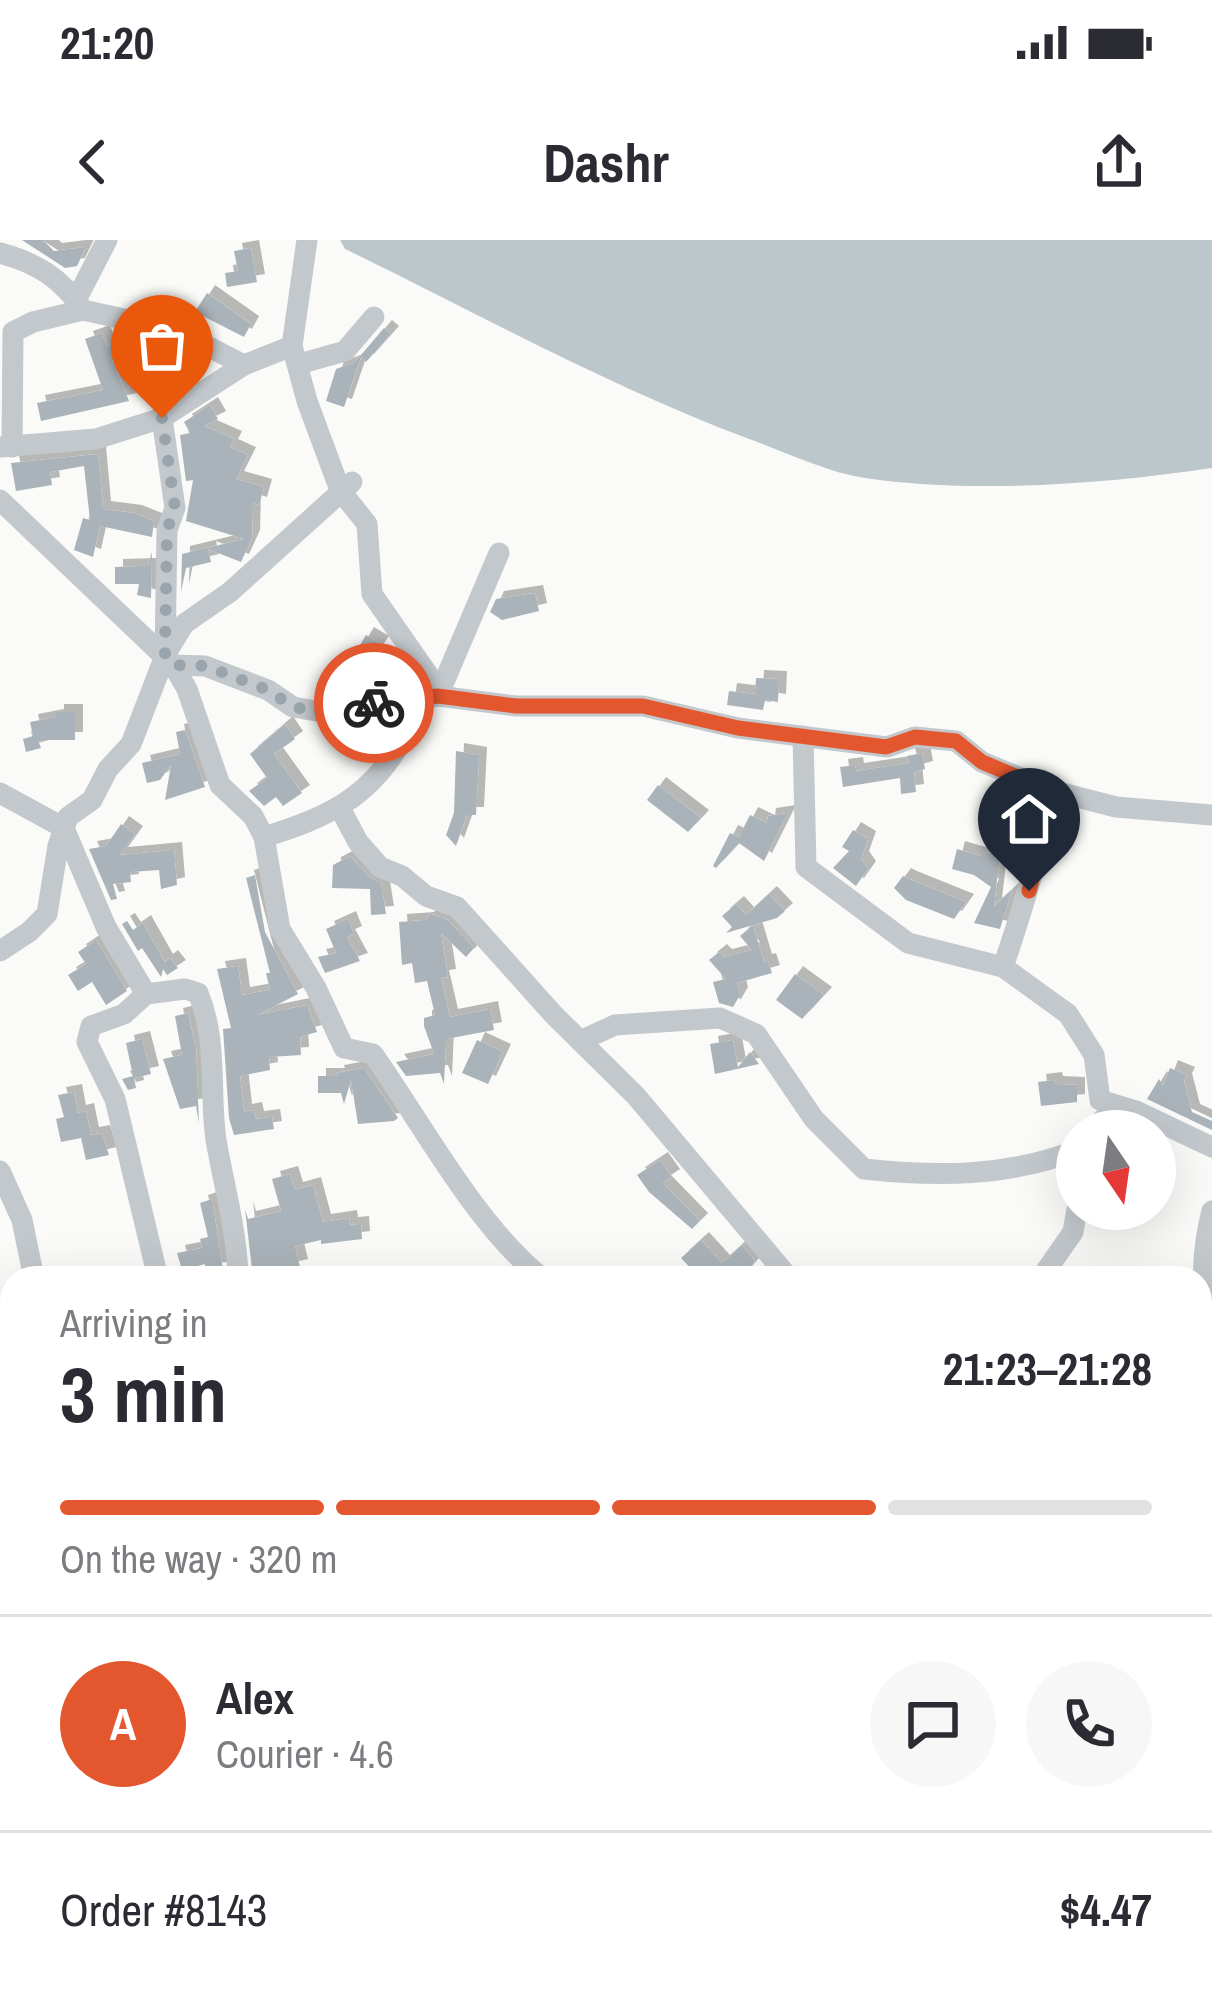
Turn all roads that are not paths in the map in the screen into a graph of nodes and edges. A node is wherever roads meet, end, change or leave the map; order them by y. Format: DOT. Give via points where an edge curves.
graph roads {
  1 [pos="107,240"];
  2 [pos="308,240"];
  3 [pos="0,253"];
  4 [pos="80,305"];
  5 [pos="374,317"];
  6 [pos="296,355"];
  7 [pos="244,365"];
  8 [pos="162,418"];
  9 [pos="6,447"];
  10 [pos="346,486"];
  11 [pos="0,500"];
  12 [pos="499,553"];
  13 [pos="169,660"];
  14 [pos="428,696"];
  15 [pos="803,736"];
  16 [pos="1049,790"];
  17 [pos="0,794"];
  18 [pos="340,810"];
  19 [pos="1212,815"];
  20 [pos="64,828"];
  21 [pos="264,837"];
  22 [pos="0,951"];
  23 [pos="1003,967"];
  24 [pos="146,994"];
  25 [pos="580,1041"];
  26 [pos="1114,1107"];
  27 [pos="1111,1110"];
  28 [pos="1212,1147"];
  29 [pos="1056,1157"];
  30 [pos="0,1171"];
  31 [pos="1212,1211"];
  32 [pos="1073,1230"];
  33 [pos="32,1266"];
  34 [pos="155,1266"];
  35 [pos="237,1266"];
  36 [pos="526,1266"];
  37 [pos="779,1266"];
  38 [pos="1049,1266"];
  39 [pos="1204,1266"];
  1 -- 4 [label="street"];
  2 -- 6 [label="street"];
  3 -- 4 [label="street" via="48,271"];
  4 -- 7 [label="street" via="178,332"];
  4 -- 9 [label="street" via="13,332"];
  5 -- 6 [label="street" via="345,350"];
  6 -- 7 [label="street"];
  6 -- 10 [label="street" via="307,401"];
  7 -- 8 [label="street"];
  8 -- 9 [label="street" via="96,439"];
  8 -- 13 [label="street" via="175,508 167,530"];
  10 -- 13 [label="street" via="184,624"];
  10 -- 14 [label="street" via="368,524 372,594 429,676"];
  11 -- 13 [label="street"];
  12 -- 14 [label="street"];
  13 -- 14 [label="street" via="206,666 293,707 322,712"];
  13 -- 20 [label="street" via="131,744"];
  13 -- 21 [label="street" via="220,785"];
  14 -- 15 [label="street" via="643,706"];
  14 -- 18 [label="street" via="405,736"];
  15 -- 16 [label="street" via="886,747 915,737 956,741 982,762"];
  15 -- 23 [label="street" via="806,867 908,943"];
  16 -- 19 [label="street" via="1116,807"];
  16 -- 23 [label="street" via="1039,853"];
  17 -- 20 [label="street"];
  18 -- 21 [label="street"];
  18 -- 25 [label="street" via="380,867 457,908"];
  20 -- 22 [label="street" via="47,914"];
  20 -- 24 [label="street" via="106,927"];
  21 -- 36 [label="street" via="280,929 344,1048 373,1054"];
  23 -- 26 [label="street" via="1068,1014 1094,1055 1100,1100"];
  24 -- 34 [label="street" via="124,1014 91,1026 87,1042 115,1100"];
  24 -- 35 [label="street" via="185,989 198,993 206,1011"];
  25 -- 29 [label="street" via="615,1025 720,1018 756,1034 814,1120 863,1169 969,1176"];
  25 -- 37 [label="street"];
  26 -- 27 [label="street"];
  26 -- 28 [label="street"];
  30 -- 33 [label="street"];
  31 -- 39 [label="street"];
  32 -- 38 [label="street"];
}
